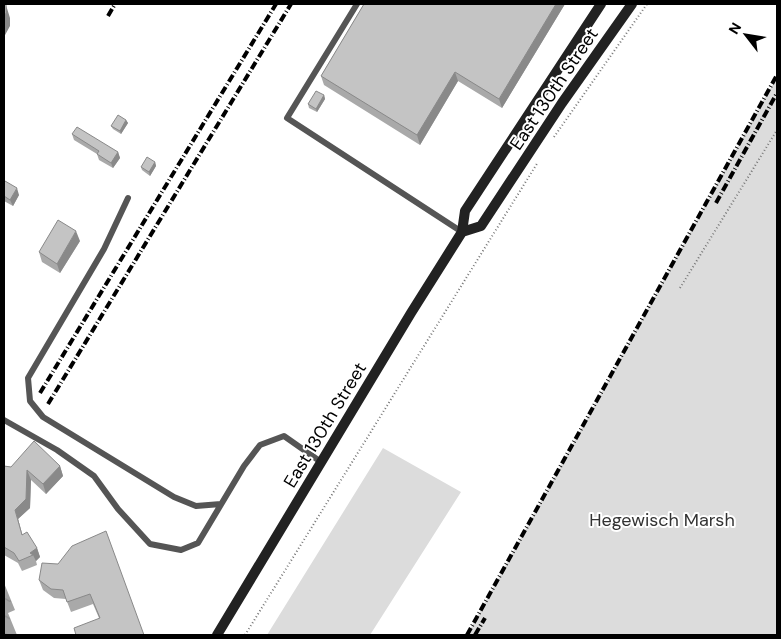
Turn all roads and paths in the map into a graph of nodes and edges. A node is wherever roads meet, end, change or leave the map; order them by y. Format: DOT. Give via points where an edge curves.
graph roads {
  1 [pos="357,4"];
  2 [pos="601,4"];
  3 [pos="632,4"];
  4 [pos="648,4"];
  5 [pos="777,130"];
  6 [pos="552,140"];
  7 [pos="541,157"];
  8 [pos="128,198"];
  9 [pos="462,232"];
  10 [pos="680,288"];
  11 [pos="4,420"];
  12 [pos="321,462"];
  13 [pos="221,504"];
  14 [pos="217,635"];
  15 [pos="244,635"];
  1 -- 9 [label="lane" via="287,118"];
  2 -- 9 [label="main road, East 130th Street" via="465,211"];
  3 -- 9 [label="main road, East 130th Street" via="481,226"];
  4 -- 6 [label="path"];
  5 -- 10 [label="path"];
  7 -- 15 [label="path"];
  8 -- 13 [label="lane" via="104,249 28,378 30,401 44,417 174,497 196,506"];
  9 -- 12 [label="main road, East 130th Street"];
  11 -- 13 [label="lane" via="57,450 94,476 150,544 181,550 198,543"];
  12 -- 13 [label="lane" via="284,436 260,445"];
  12 -- 14 [label="main road, East 130th Street"];
}
